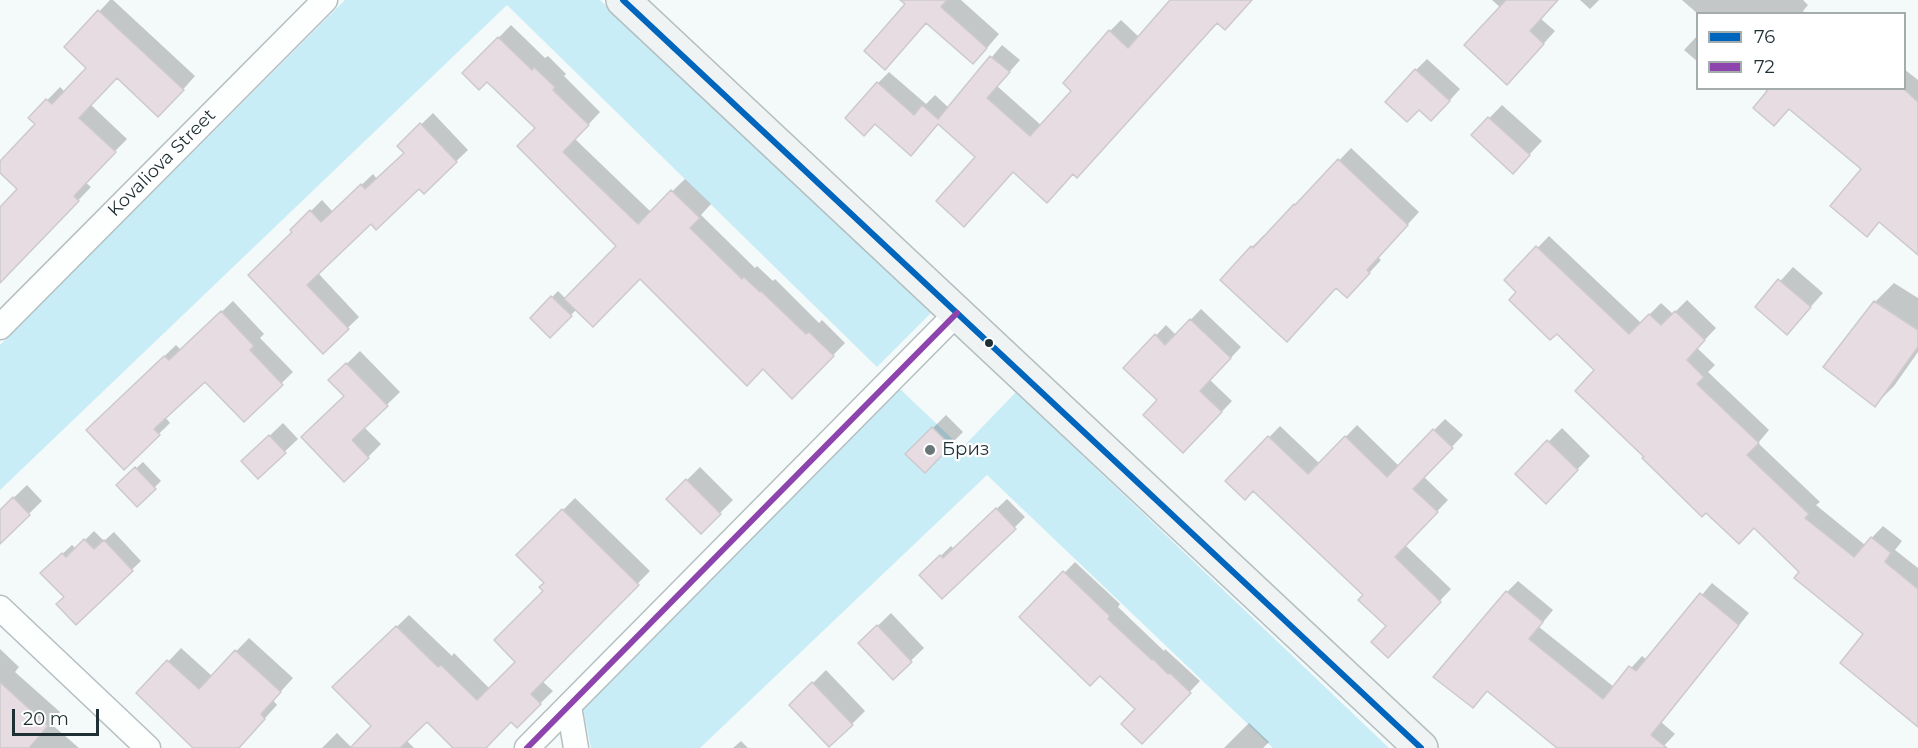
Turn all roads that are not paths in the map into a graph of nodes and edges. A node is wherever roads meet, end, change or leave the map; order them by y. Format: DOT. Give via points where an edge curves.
graph roads {
  1 [pos="325,0"];
  2 [pos="623,0"];
  3 [pos="957,313"];
  4 [pos="0,327"];
  5 [pos="0,608"];
  6 [pos="569,706"];
  7 [pos="148,748"];
  8 [pos="528,748"];
  9 [pos="576,748"];
  10 [pos="1421,748"];
  1 -- 4 [label="street, Kovaliova Street"];
  2 -- 3 [label="street"];
  3 -- 6 [label="street"];
  3 -- 10 [label="street"];
  5 -- 7 [label="street"];
  6 -- 8 [label="street"];
  6 -- 9 [label="street"];
}
